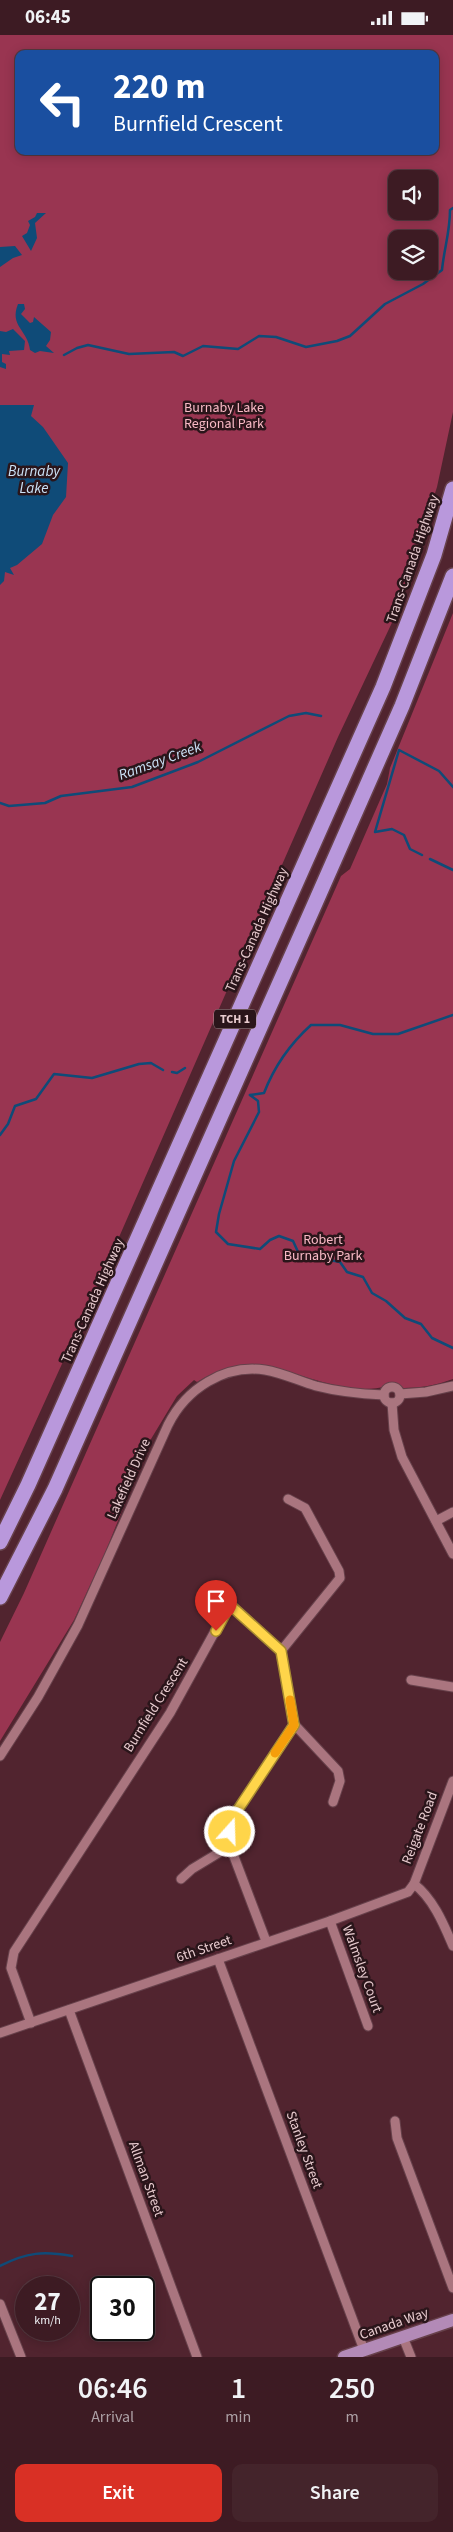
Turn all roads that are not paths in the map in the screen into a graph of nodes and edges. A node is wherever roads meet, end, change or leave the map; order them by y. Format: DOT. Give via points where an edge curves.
graph roads {
  1 [pos="453,489"];
  2 [pos="453,576"];
  3 [pos="453,1386"];
  4 [pos="400,1394"];
  5 [pos="384,1395"];
  6 [pos="392,1403"];
  7 [pos="288,1499"];
  8 [pos="453,1512"];
  9 [pos="436,1521"];
  10 [pos="0,1542"];
  11 [pos="453,1554"];
  12 [pos="0,1597"];
  13 [pos="281,1651"];
  14 [pos="410,1680"];
  15 [pos="453,1687"];
  16 [pos="294,1725"];
  17 [pos="0,1756"];
  18 [pos="453,1781"];
  19 [pos="333,1802"];
  20 [pos="230,1845"];
  21 [pos="181,1879"];
  22 [pos="414,1884"];
  23 [pos="330,1921"];
  24 [pos="266,1941"];
  25 [pos="453,1946"];
  26 [pos="218,1959"];
  27 [pos="69,2010"];
  28 [pos="31,2023"];
  29 [pos="368,2026"];
  30 [pos="0,2033"];
  31 [pos="395,2121"];
  32 [pos="453,2288"];
  33 [pos="0,2304"];
  34 [pos="453,2320"];
  35 [pos="403,2337"];
  36 [pos="364,2350"];
  37 [pos="21,2357"];
  38 [pos="198,2357"];
  39 [pos="344,2357"];
  40 [pos="411,2357"];
  1 -- 10 [label="highway, Trans-Canada Highway / TCH 1" via="422,589 383,687"];
  2 -- 12 [label="highway, TCH 1" via="402,706 269,1009 63,1471"];
  3 -- 4 [label="street"];
  4 -- 5 [label="street" via="391,1388"];
  4 -- 6 [label="street"];
  5 -- 6 [label="street"];
  5 -- 17 [label="street, Lakefield Drive" via="331,1389 271,1371 253,1369 226,1373 204,1383 188,1396 168,1425 78,1625"];
  6 -- 9 [label="street" via="394,1430 402,1457"];
  7 -- 13 [label="street" via="305,1508 340,1578"];
  8 -- 9 [label="street"];
  9 -- 11 [label="street"];
  13 -- 16 [label="street"];
  13 -- 28 [label="street, Burnfield Crescent" via="230,1605 170,1713 14,1953 11,1968"];
  14 -- 15 [label="street"];
  16 -- 19 [label="street" via="338,1771 340,1781"];
  16 -- 20 [label="street" via="237,1811"];
  18 -- 22 [label="street, Reigate Road"];
  20 -- 21 [label="street"];
  20 -- 24 [label="street"];
  22 -- 23 [label="street, 6th Street" via="408,1892"];
  22 -- 25 [label="street" via="437,1912"];
  23 -- 24 [label="street, 6th Street"];
  23 -- 29 [label="street, Walmsley Court"];
  24 -- 26 [label="street, 6th Street"];
  26 -- 27 [label="street, 6th Street"];
  26 -- 36 [label="street, Stanley Street"];
  27 -- 28 [label="street, 6th Street"];
  27 -- 38 [label="street, Allman Street"];
  28 -- 30 [label="street, 6th Street"];
  31 -- 32 [label="street" via="398,2138"];
  33 -- 37 [label="street"];
  34 -- 35 [label="main road, Canada Way"];
  35 -- 36 [label="main road, Canada Way"];
  35 -- 40 [label="street"];
  36 -- 39 [label="main road, Canada Way"];
}
